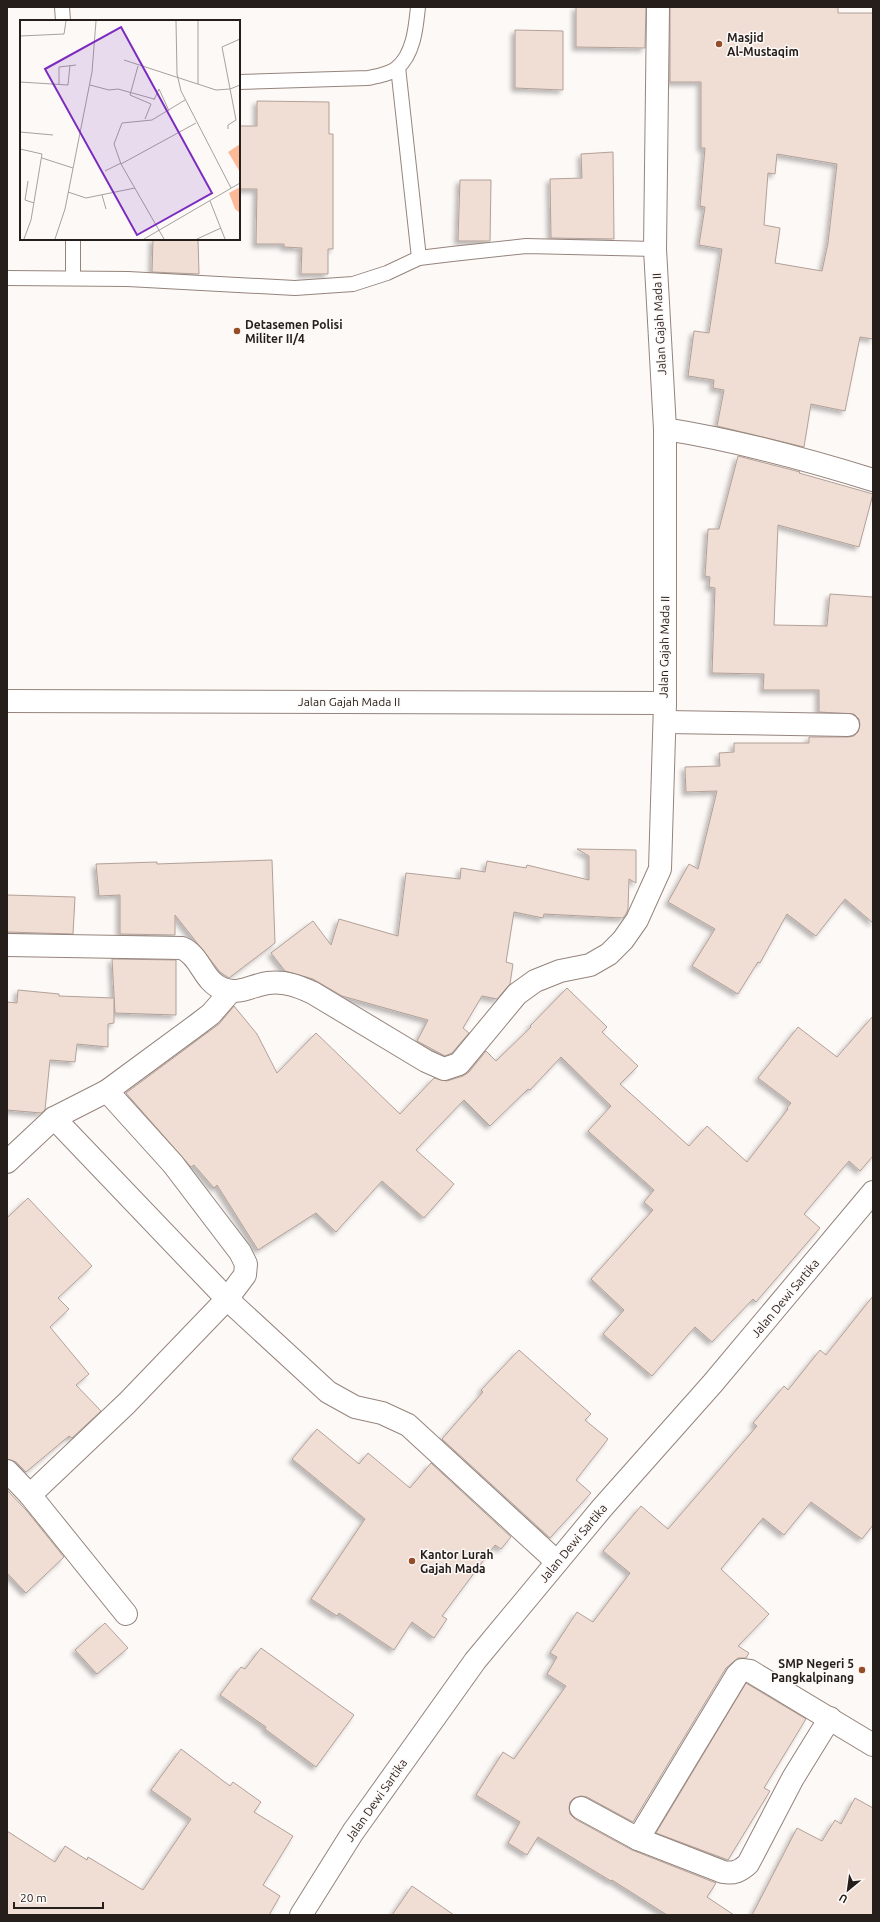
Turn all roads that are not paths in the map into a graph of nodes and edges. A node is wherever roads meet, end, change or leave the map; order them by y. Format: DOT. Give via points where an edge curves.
graph roads {
  1 [pos="62,7"];
  2 [pos="418,7"];
  3 [pos="658,7"];
  4 [pos="63,20"];
  5 [pos="398,68"];
  6 [pos="240,82"];
  7 [pos="73,240"];
  8 [pos="655,249"];
  9 [pos="419,258"];
  10 [pos="7,278"];
  11 [pos="73,278"];
  12 [pos="665,429"];
  13 [pos="873,480"];
  14 [pos="7,701"];
  15 [pos="665,713"];
  16 [pos="848,725"];
  17 [pos="7,945"];
  18 [pos="231,991"];
  19 [pos="107,1091"];
  20 [pos="54,1118"];
  21 [pos="7,1162"];
  22 [pos="873,1192"];
  23 [pos="227,1300"];
  24 [pos="7,1471"];
  25 [pos="30,1495"];
  26 [pos="557,1562"];
  27 [pos="126,1614"];
  28 [pos="830,1718"];
  29 [pos="873,1745"];
  30 [pos="581,1808"];
  31 [pos="638,1839"];
  32 [pos="301,1915"];
  1 -- 4 [label="lane"];
  2 -- 5 [label="lane" via="413,41 406,58"];
  3 -- 8 [label="street, Jalan Gajah Mada II"];
  5 -- 6 [label="lane" via="368,78"];
  5 -- 9 [label="lane"];
  7 -- 11 [label="lane"];
  8 -- 9 [label="lane" via="526,246"];
  8 -- 12 [label="street, Jalan Gajah Mada II"];
  9 -- 11 [label="lane" via="387,273 353,284 295,288 128,278"];
  10 -- 11 [label="lane"];
  12 -- 13 [label="street" via="773,453"];
  12 -- 15 [label="street, Jalan Gajah Mada II"];
  14 -- 15 [label="street, Jalan Gajah Mada II"];
  15 -- 16 [label="street"];
  15 -- 18 [label="street" via="660,870 637,920 609,954 590,965 560,971 535,981 517,994 459,1064 444,1069 436,1066 297,986 283,982 267,983 242,991"];
  17 -- 18 [label="street" via="182,948 191,954 209,981 221,989"];
  18 -- 19 [label="street" via="198,1024"];
  19 -- 20 [label="street"];
  19 -- 23 [label="street" via="173,1164 240,1252 246,1264 245,1275"];
  20 -- 21 [label="street"];
  20 -- 23 [label="street"];
  22 -- 26 [label="street, Jalan Dewi Sartika" via="713,1383"];
  23 -- 25 [label="street" via="128,1403"];
  23 -- 26 [label="street" via="328,1392 355,1407 382,1414 408,1425"];
  24 -- 25 [label="street"];
  25 -- 27 [label="street"];
  26 -- 32 [label="street, Jalan Dewi Sartika" via="475,1661 353,1832"];
  28 -- 29 [label="street"];
  28 -- 31 [label="street" via="793,1778 748,1864 740,1871 732,1874 723,1872"];
  28 -- 31 [label="street" via="750,1671 742,1670"];
  30 -- 31 [label="street"];
}
